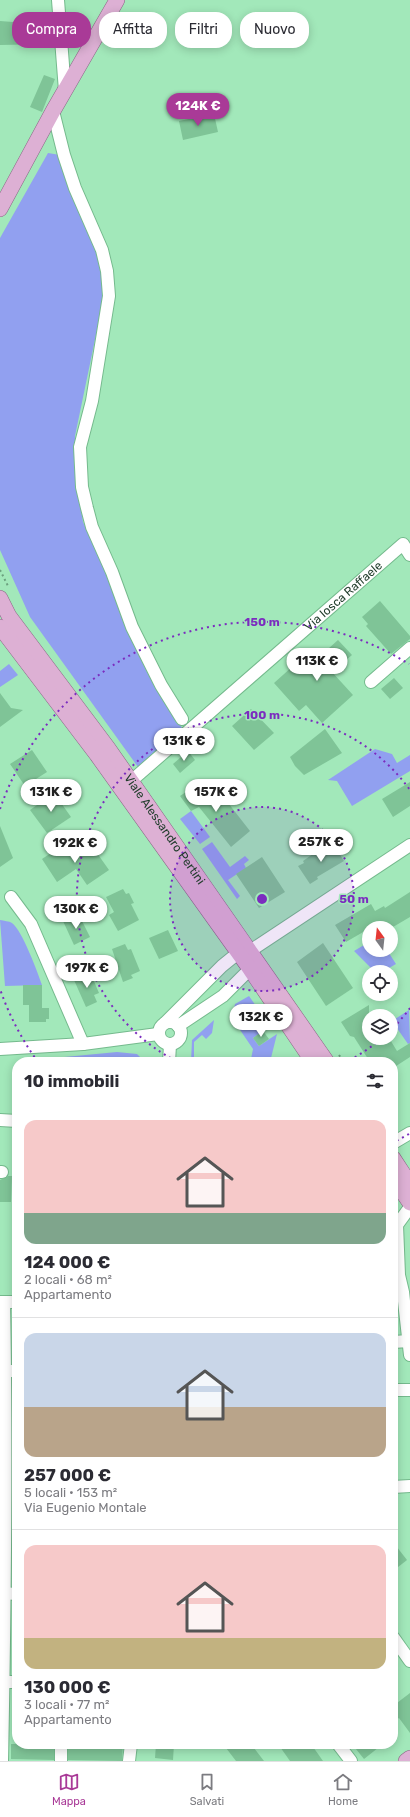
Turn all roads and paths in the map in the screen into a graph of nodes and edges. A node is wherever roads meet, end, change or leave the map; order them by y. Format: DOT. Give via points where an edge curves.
graph roads {
  1 [pos="58,0"];
  2 [pos="117,0"];
  3 [pos="65,91"];
  4 [pos="53,111"];
  5 [pos="0,209"];
  6 [pos="410,556"];
  7 [pos="0,598"];
  8 [pos="0,627"];
  9 [pos="410,648"];
  10 [pos="371,682"];
  11 [pos="182,719"];
  12 [pos="130,782"];
  13 [pos="410,845"];
  14 [pos="11,898"];
  15 [pos="244,952"];
  16 [pos="250,969"];
  17 [pos="165,1023"];
  18 [pos="178,1026"];
  19 [pos="158,1034"];
  20 [pos="82,1044"];
  21 [pos="170,1045"];
  22 [pos="0,1049"];
  23 [pos="169,1057"];
  24 [pos="310,1057"];
  25 [pos="323,1057"];
  26 [pos="0,1120"];
  27 [pos="12,1120"];
  28 [pos="398,1170"];
  29 [pos="398,1183"];
  30 [pos="408,1193"];
  31 [pos="410,1207"];
  32 [pos="398,1222"];
  33 [pos="398,1274"];
  34 [pos="2,1302"];
  35 [pos="409,1341"];
  36 [pos="398,1342"];
  37 [pos="410,1355"];
  38 [pos="8,1371"];
  39 [pos="398,1390"];
  40 [pos="410,1390"];
  41 [pos="3,1432"];
  42 [pos="410,1486"];
  43 [pos="398,1487"];
  44 [pos="8,1494"];
  45 [pos="8,1593"];
  46 [pos="398,1644"];
  47 [pos="410,1661"];
  48 [pos="2,1682"];
  49 [pos="61,1749"];
  50 [pos="130,1749"];
  51 [pos="342,1749"];
  52 [pos="410,1758"];
  53 [pos="2,1761"];
  54 [pos="61,1761"];
  55 [pos="129,1761"];
  56 [pos="351,1761"];
  57 [pos="406,1761"];
  1 -- 3 [label="street"];
  2 -- 3 [label="main road"];
  3 -- 4 [label="main road"];
  4 -- 5 [label="main road"];
  4 -- 11 [label="street" via="75,188 102,250 107,271 109,296 92,401 80,447 86,508 132,627 161,685"];
  6 -- 12 [label="street, Via Iosca Raffaele" via="403,544"];
  7 -- 12 [label="main road, Viale Alessandro Pertini" via="8,616 108,748"];
  8 -- 15 [label="main road, Viale Alessandro Pertini"];
  9 -- 10 [label="street"];
  12 -- 15 [label="main road, Viale Alessandro Pertini"];
  13 -- 15 [label="street"];
  14 -- 20 [label="street" via="31,924"];
  15 -- 16 [label="main road"];
  15 -- 17 [label="street" via="222,966"];
  15 -- 25 [label="main road, Viale Alessandro Pertini"];
  16 -- 18 [label="street" via="223,996"];
  16 -- 24 [label="main road"];
  17 -- 18 [label="street" via="172,1022"];
  17 -- 19 [label="street"];
  18 -- 21 [label="street" via="181,1036"];
  19 -- 20 [label="street"];
  19 -- 21 [label="street" via="163,1042"];
  20 -- 22 [label="street"];
  21 -- 23 [label="street"];
  26 -- 27 [label="street"];
  28 -- 30 [label="main road"];
  29 -- 30 [label="main road"];
  31 -- 32 [label="street"];
  33 -- 35 [label="street" via="403,1292"];
  34 -- 38 [label="street"];
  35 -- 36 [label="street"];
  35 -- 37 [label="street"];
  38 -- 41 [label="street"];
  39 -- 40 [label="street"];
  41 -- 44 [label="street"];
  42 -- 43 [label="street"];
  44 -- 45 [label="street"];
  45 -- 48 [label="street"];
  46 -- 47 [label="street"];
  48 -- 53 [label="street"];
  49 -- 54 [label="street"];
  50 -- 55 [label="street"];
  51 -- 56 [label="street"];
  52 -- 57 [label="main road"];
}
